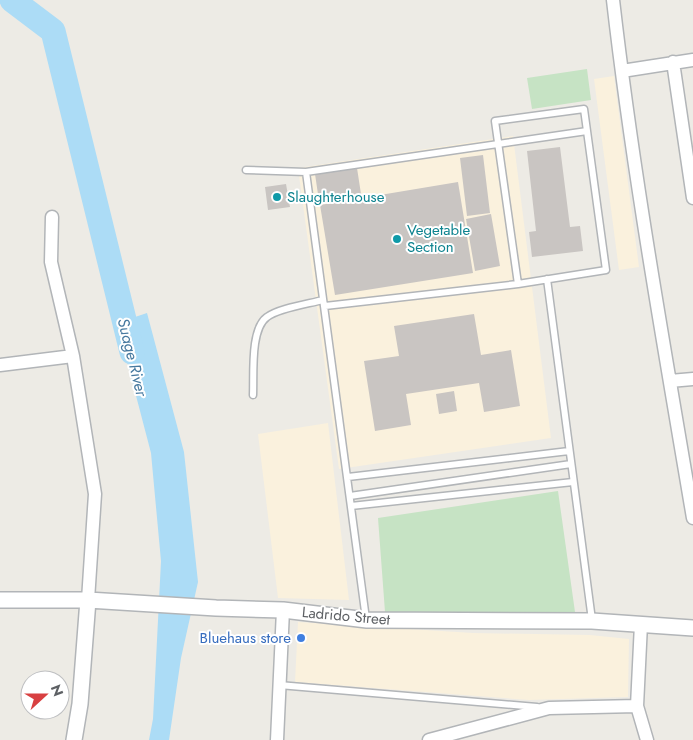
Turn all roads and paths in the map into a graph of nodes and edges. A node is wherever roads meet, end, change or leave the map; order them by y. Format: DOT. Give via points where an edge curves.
graph roads {
  1 [pos="613,0"];
  2 [pos="693,60"];
  3 [pos="673,62"];
  4 [pos="622,71"];
  5 [pos="587,131"];
  6 [pos="498,145"];
  7 [pos="246,170"];
  8 [pos="306,172"];
  9 [pos="693,198"];
  10 [pos="52,217"];
  11 [pos="547,279"];
  12 [pos="518,284"];
  13 [pos="324,303"];
  14 [pos="73,356"];
  15 [pos="0,365"];
  16 [pos="693,379"];
  17 [pos="670,381"];
  18 [pos="253,395"];
  19 [pos="569,451"];
  20 [pos="571,464"];
  21 [pos="348,477"];
  22 [pos="573,482"];
  23 [pos="350,496"];
  24 [pos="351,506"];
  25 [pos="693,518"];
  26 [pos="0,600"];
  27 [pos="88,600"];
  28 [pos="283,610"];
  29 [pos="366,620"];
  30 [pos="592,621"];
  31 [pos="641,624"];
  32 [pos="693,628"];
  33 [pos="279,685"];
  34 [pos="637,706"];
  35 [pos="549,708"];
  36 [pos="74,740"];
  37 [pos="276,740"];
  38 [pos="428,740"];
  39 [pos="647,740"];
  1 -- 4 [label="street"];
  2 -- 3 [label="street"];
  3 -- 4 [label="street"];
  3 -- 9 [label="street"];
  4 -- 17 [label="street"];
  5 -- 6 [label="lane"];
  5 -- 6 [label="lane" via="584,109 495,120"];
  5 -- 11 [label="lane" via="606,270"];
  6 -- 8 [label="lane"];
  6 -- 12 [label="lane"];
  7 -- 8 [label="lane"];
  8 -- 13 [label="lane"];
  10 -- 14 [label="street" via="51,262"];
  11 -- 12 [label="lane"];
  11 -- 19 [label="lane"];
  12 -- 13 [label="lane"];
  13 -- 18 [label="lane" via="269,315 260,322 256,333"];
  13 -- 21 [label="lane"];
  14 -- 15 [label="street"];
  14 -- 27 [label="street" via="94,494"];
  16 -- 17 [label="street"];
  17 -- 25 [label="street"];
  19 -- 20 [label="lane"];
  19 -- 21 [label="lane"];
  20 -- 22 [label="lane"];
  20 -- 23 [label="lane"];
  21 -- 23 [label="lane"];
  22 -- 24 [label="lane"];
  22 -- 30 [label="lane"];
  23 -- 24 [label="lane"];
  24 -- 29 [label="lane"];
  26 -- 27 [label="street, Ladrido Street"];
  27 -- 28 [label="street, Ladrido Street"];
  27 -- 36 [label="street"];
  28 -- 29 [label="street, Ladrido Street"];
  28 -- 33 [label="street"];
  29 -- 30 [label="street, Ladrido Street"];
  30 -- 31 [label="street, Ladrido Street"];
  31 -- 32 [label="street, Ladrido Street"];
  31 -- 34 [label="street"];
  33 -- 35 [label="lane"];
  33 -- 37 [label="street"];
  34 -- 35 [label="street"];
  34 -- 39 [label="street"];
  35 -- 38 [label="street"];
}
